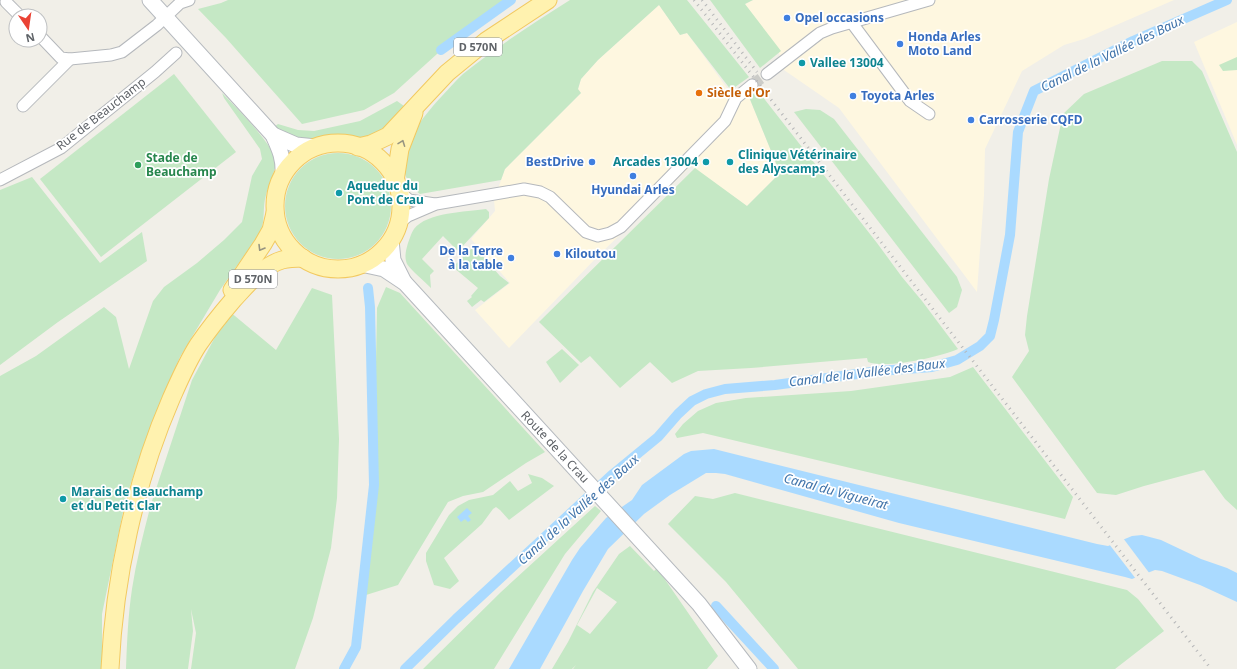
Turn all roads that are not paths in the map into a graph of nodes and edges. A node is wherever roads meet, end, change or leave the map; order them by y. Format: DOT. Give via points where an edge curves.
graph roads {
  1 [pos="188,0"];
  2 [pos="548,0"];
  3 [pos="930,0"];
  4 [pos="154,1"];
  5 [pos="6,2"];
  6 [pos="12,8"];
  7 [pos="169,14"];
  8 [pos="852,23"];
  9 [pos="48,44"];
  10 [pos="176,52"];
  11 [pos="70,59"];
  12 [pos="767,74"];
  13 [pos="752,85"];
  14 [pos="23,106"];
  15 [pos="418,106"];
  16 [pos="929,114"];
  17 [pos="273,135"];
  18 [pos="316,147"];
  19 [pos="358,147"];
  20 [pos="282,176"];
  21 [pos="0,180"];
  22 [pos="397,186"];
  23 [pos="436,204"];
  24 [pos="275,212"];
  25 [pos="398,224"];
  26 [pos="390,240"];
  27 [pos="303,258"];
  28 [pos="361,264"];
  29 [pos="405,283"];
  30 [pos="216,320"];
  31 [pos="110,669"];
  32 [pos="749,669"];
  1 -- 7 [label="street"];
  2 -- 15 [label="main road, D 570N" via="486,41 447,73"];
  3 -- 8 [label="street"];
  4 -- 7 [label="main road"];
  5 -- 6 [label="street"];
  7 -- 11 [label="street" via="122,52"];
  7 -- 17 [label="main road"];
  8 -- 12 [label="street" via="820,33"];
  8 -- 16 [label="street" via="910,101"];
  9 -- 11 [label="street" via="61,58"];
  10 -- 21 [label="street, Rue de Beauchamp" via="155,72 60,148"];
  11 -- 14 [label="street"];
  13 -- 23 [label="street" via="736,98 725,121 620,227 610,233 598,236 586,232 550,197 524,188"];
  15 -- 19 [label="main road, D 570N" via="388,136"];
  22 -- 15 [label="main road, D 570N, one-way" via="400,149"];
  17 -- 18 [label="main road" via="296,145"];
  17 -- 20 [label="main road" via="281,153"];
  18 -- 19 [label="main road" via="346,144"];
  18 -- 20 [label="main road" via="297,158"];
  19 -- 22 [label="main road" via="384,164"];
  20 -- 24 [label="main road" via="275,200"];
  22 -- 23 [label="street" via="409,200"];
  22 -- 25 [label="main road" via="400,207"];
  23 -- 25 [label="street" via="408,216"];
  24 -- 27 [label="main road" via="284,238"];
  24 -- 30 [label="main road, D 570N, one-way" via="271,230 228,296"];
  25 -- 26 [label="main road"];
  26 -- 28 [label="main road" via="378,254"];
  26 -- 29 [label="main road" via="393,260"];
  27 -- 28 [label="main road" via="330,268 346,268"];
  27 -- 30 [label="main road, D 570N" via="282,260 271,266 247,285"];
  28 -- 29 [label="main road" via="384,269"];
  29 -- 32 [label="main road, Route de la Crau" via="699,604"];
  30 -- 31 [label="main road, D 570N" via="182,376 162,420 147,465 120,575"];
}
